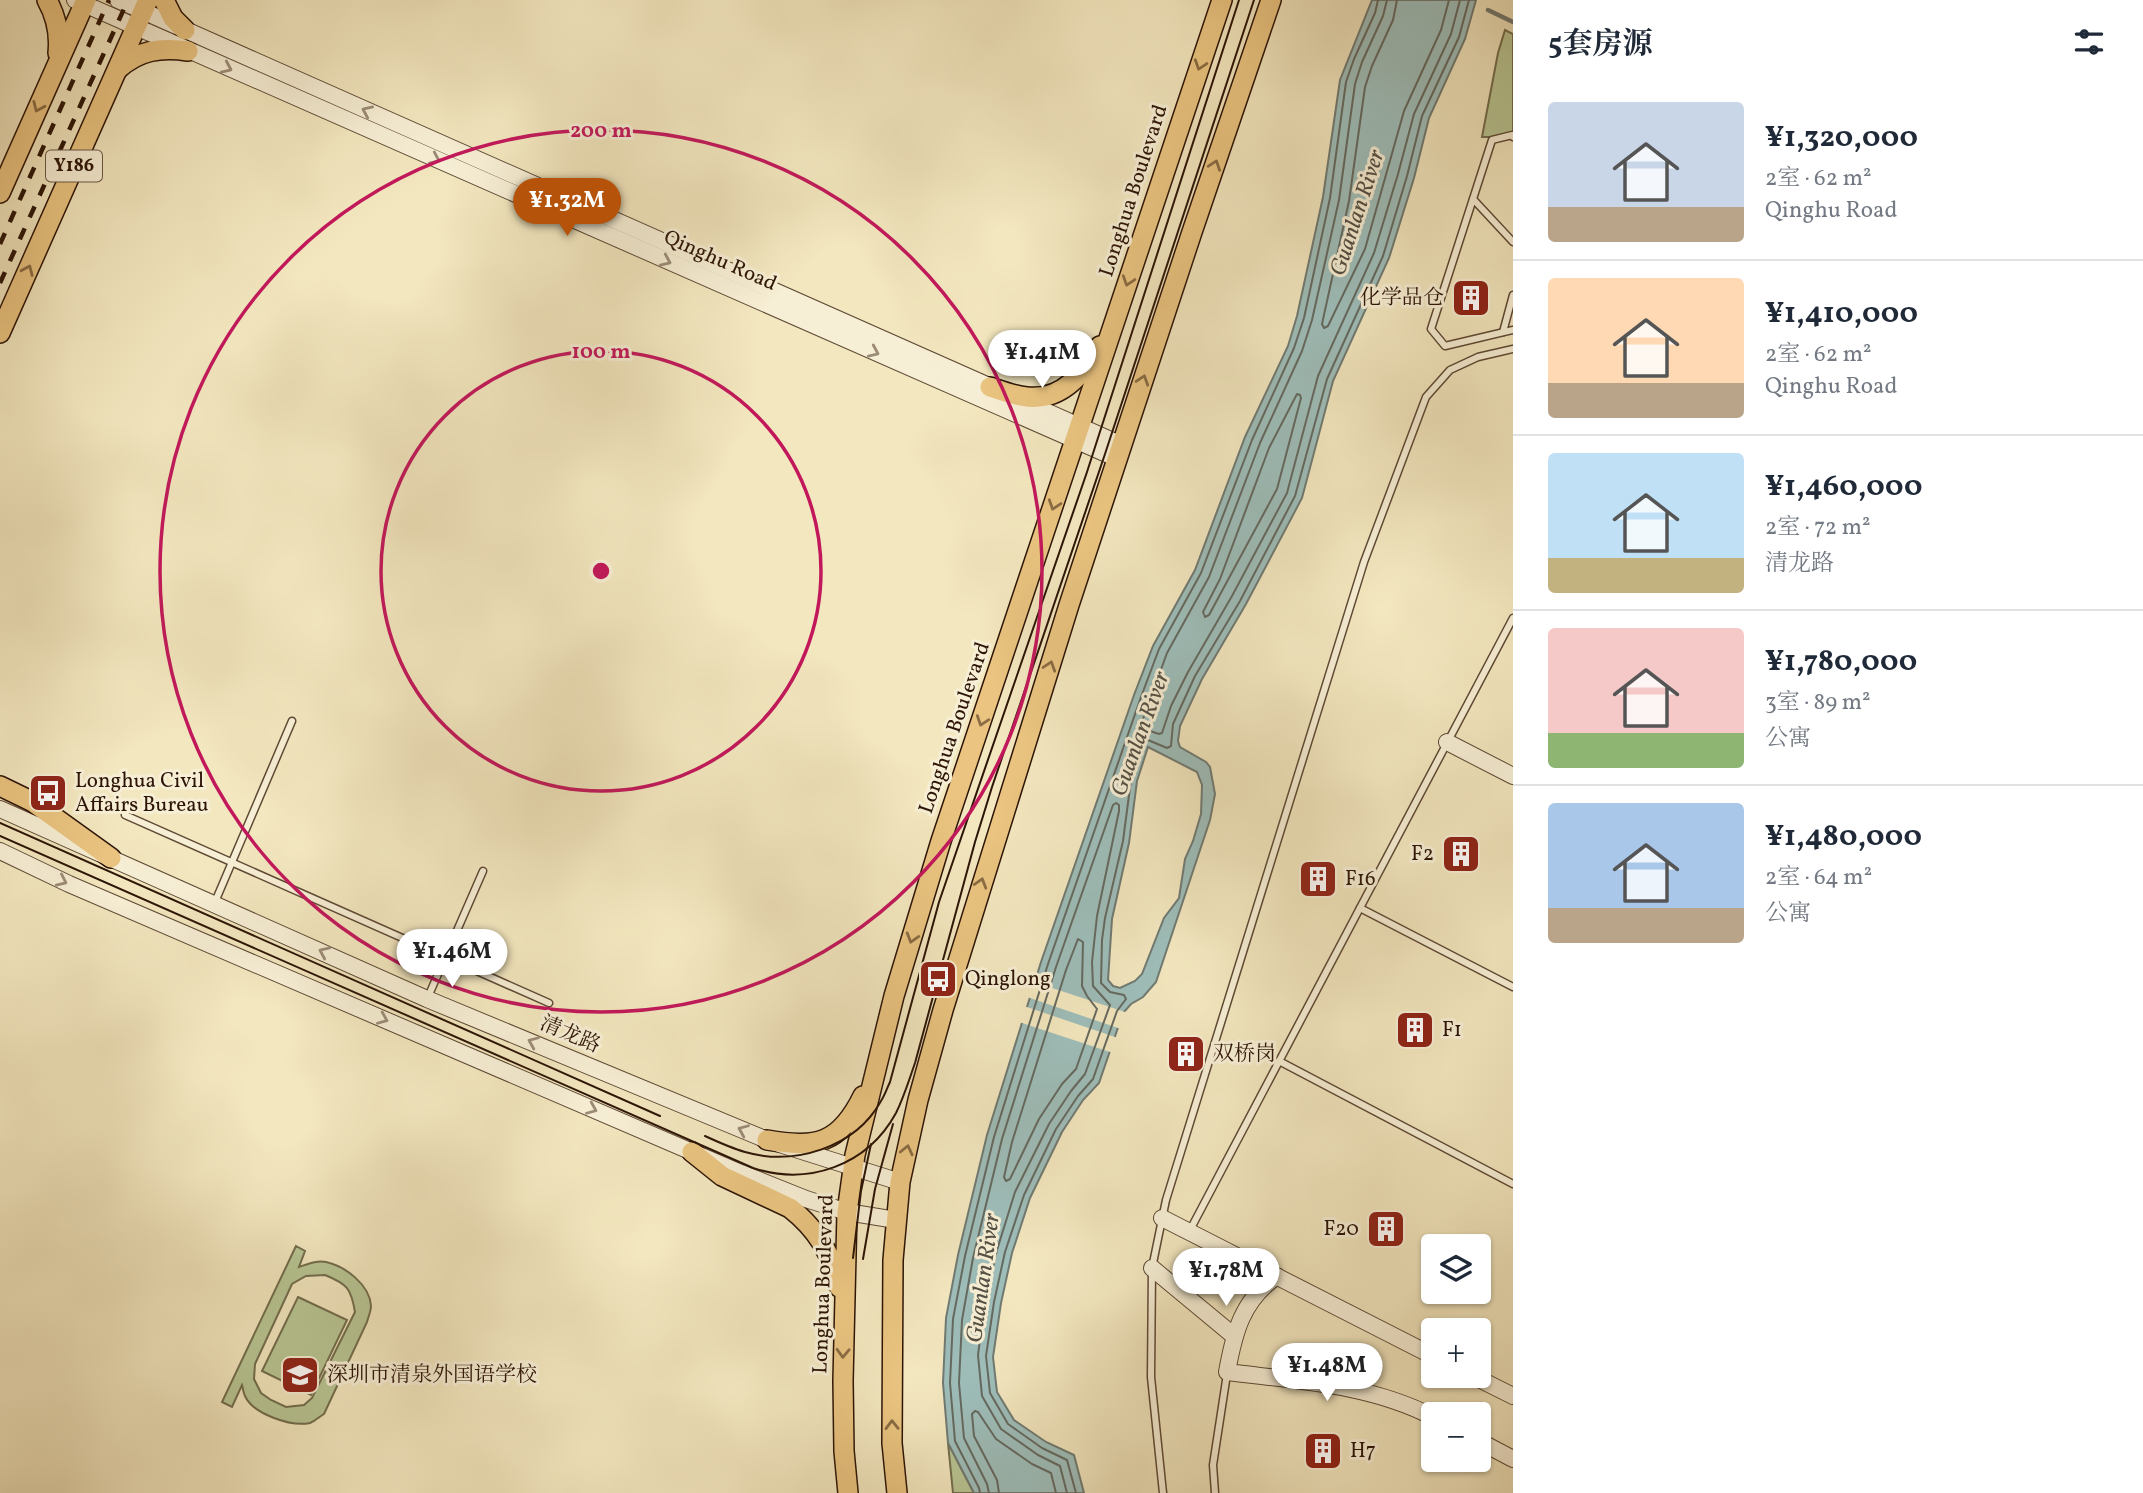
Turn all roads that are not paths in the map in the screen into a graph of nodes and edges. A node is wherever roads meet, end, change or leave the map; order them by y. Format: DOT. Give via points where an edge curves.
graph roads {
  1 [pos="47,0"];
  2 [pos="118,0"];
  3 [pos="164,0"];
  4 [pos="1222,0"];
  5 [pos="1271,0"];
  6 [pos="81,1"];
  7 [pos="142,13"];
  8 [pos="185,30"];
  9 [pos="188,51"];
  10 [pos="56,66"];
  11 [pos="117,70"];
  12 [pos="1513,137"];
  13 [pos="0,193"];
  14 [pos="1473,200"];
  15 [pos="1513,242"];
  16 [pos="1513,295"];
  17 [pos="1112,328"];
  18 [pos="1513,330"];
  19 [pos="1503,332"];
  20 [pos="0,333"];
  21 [pos="1513,349"];
  22 [pos="990,387"];
  23 [pos="1077,434"];
  24 [pos="1120,452"];
  25 [pos="1513,618"];
  26 [pos="292,721"];
  27 [pos="1447,742"];
  28 [pos="1513,776"];
  29 [pos="0,786"];
  30 [pos="0,809"];
  31 [pos="125,815"];
  32 [pos="0,851"];
  33 [pos="111,858"];
  34 [pos="232,862"];
  35 [pos="483,871"];
  36 [pos="214,904"];
  37 [pos="1360,908"];
  38 [pos="446,957"];
  39 [pos="1513,987"];
  40 [pos="427,999"];
  41 [pos="549,1003"];
  42 [pos="1279,1061"];
  43 [pos="876,1070"];
  44 [pos="767,1140"];
  45 [pos="692,1152"];
  46 [pos="852,1168"];
  47 [pos="900,1182"];
  48 [pos="1513,1184"];
  49 [pos="847,1212"];
  50 [pos="1163,1218"];
  51 [pos="896,1220"];
  52 [pos="1189,1232"];
  53 [pos="1152,1268"];
  54 [pos="1277,1276"];
  55 [pos="845,1313"];
  56 [pos="1234,1336"];
  57 [pos="1421,1350"];
  58 [pos="1227,1372"];
  59 [pos="1491,1385"];
  60 [pos="1513,1396"];
  61 [pos="1421,1411"];
  62 [pos="1491,1447"];
  63 [pos="1513,1459"];
  64 [pos="848,1493"];
  65 [pos="897,1493"];
  66 [pos="1163,1493"];
  67 [pos="1215,1493"];
  1 -- 10 [label="main road" via="59,32"];
  2 -- 7 [label="street, Qinghu Road"];
  3 -- 8 [label="main road"];
  4 -- 17 [label="main road, Longhua Boulevard, one-way"];
  24 -- 5 [label="main road, one-way"];
  6 -- 7 [label="street, Qinghu Road"];
  6 -- 10 [label="main road, Y186"];
  7 -- 8 [label="street, Qinghu Road"];
  7 -- 9 [label="street, Qinghu Road"];
  7 -- 11 [label="main road, Y186"];
  22 -- 8 [label="street, Qinghu Road, one-way"];
  9 -- 11 [label="main road" via="155,49"];
  9 -- 23 [label="street, Qinghu Road, one-way"];
  10 -- 13 [label="main road, Y186, one-way"];
  20 -- 11 [label="main road, Y186, one-way"];
  12 -- 14 [label="lane" via="1492,140"];
  14 -- 15 [label="lane"];
  14 -- 19 [label="lane" via="1430,329 1446,345"];
  16 -- 19 [label="lane"];
  17 -- 22 [label="main road" via="1064,389 1038,398"];
  17 -- 23 [label="main road, Longhua Boulevard"];
  18 -- 19 [label="lane"];
  21 -- 50 [label="lane" via="1450,370 1426,397 1364,562"];
  22 -- 23 [label="street, Qinghu Road"];
  23 -- 24 [label="street, Qinghu Road"];
  23 -- 43 [label="main road, Longhua Boulevard, one-way" via="941,841"];
  47 -- 24 [label="main road, one-way" via="943,1010"];
  25 -- 27 [label="lane"];
  26 -- 34 [label="lane"];
  27 -- 28 [label="street"];
  27 -- 37 [label="lane"];
  29 -- 33 [label="main road" via="33,802"];
  30 -- 33 [label="street, 清龙路"];
  31 -- 34 [label="lane"];
  32 -- 45 [label="street, one-way"];
  33 -- 36 [label="street, 清龙路"];
  34 -- 36 [label="lane"];
  34 -- 38 [label="lane"];
  35 -- 38 [label="lane"];
  40 -- 36 [label="street, 清龙路, one-way"];
  37 -- 39 [label="lane"];
  37 -- 42 [label="lane"];
  38 -- 40 [label="lane"];
  38 -- 41 [label="lane"];
  44 -- 40 [label="street, 清龙路, one-way"];
  42 -- 48 [label="lane"];
  42 -- 52 [label="lane"];
  43 -- 44 [label="main road" via="859,1105 832,1136 805,1144"];
  43 -- 46 [label="main road, Longhua Boulevard"];
  44 -- 46 [label="street, 清龙路"];
  45 -- 49 [label="street"];
  45 -- 55 [label="main road" via="722,1176 790,1208 809,1224 831,1258"];
  46 -- 47 [label="street, 清龙路"];
  46 -- 49 [label="main road, Longhua Boulevard"];
  47 -- 51 [label="main road"];
  49 -- 51 [label="street"];
  49 -- 55 [label="main road, Longhua Boulevard"];
  50 -- 52 [label="street"];
  50 -- 53 [label="lane"];
  65 -- 51 [label="main road, one-way" via="891,1384"];
  52 -- 54 [label="street"];
  53 -- 56 [label="street"];
  53 -- 66 [label="lane" via="1151,1377"];
  54 -- 56 [label="street" via="1246,1308"];
  54 -- 57 [label="street"];
  55 -- 64 [label="main road, Longhua Boulevard, one-way"];
  56 -- 58 [label="street"];
  58 -- 61 [label="street" via="1344,1386"];
  58 -- 67 [label="lane" via="1213,1465"];
  59 -- 60 [label="street"];
  62 -- 63 [label="street"];
}
